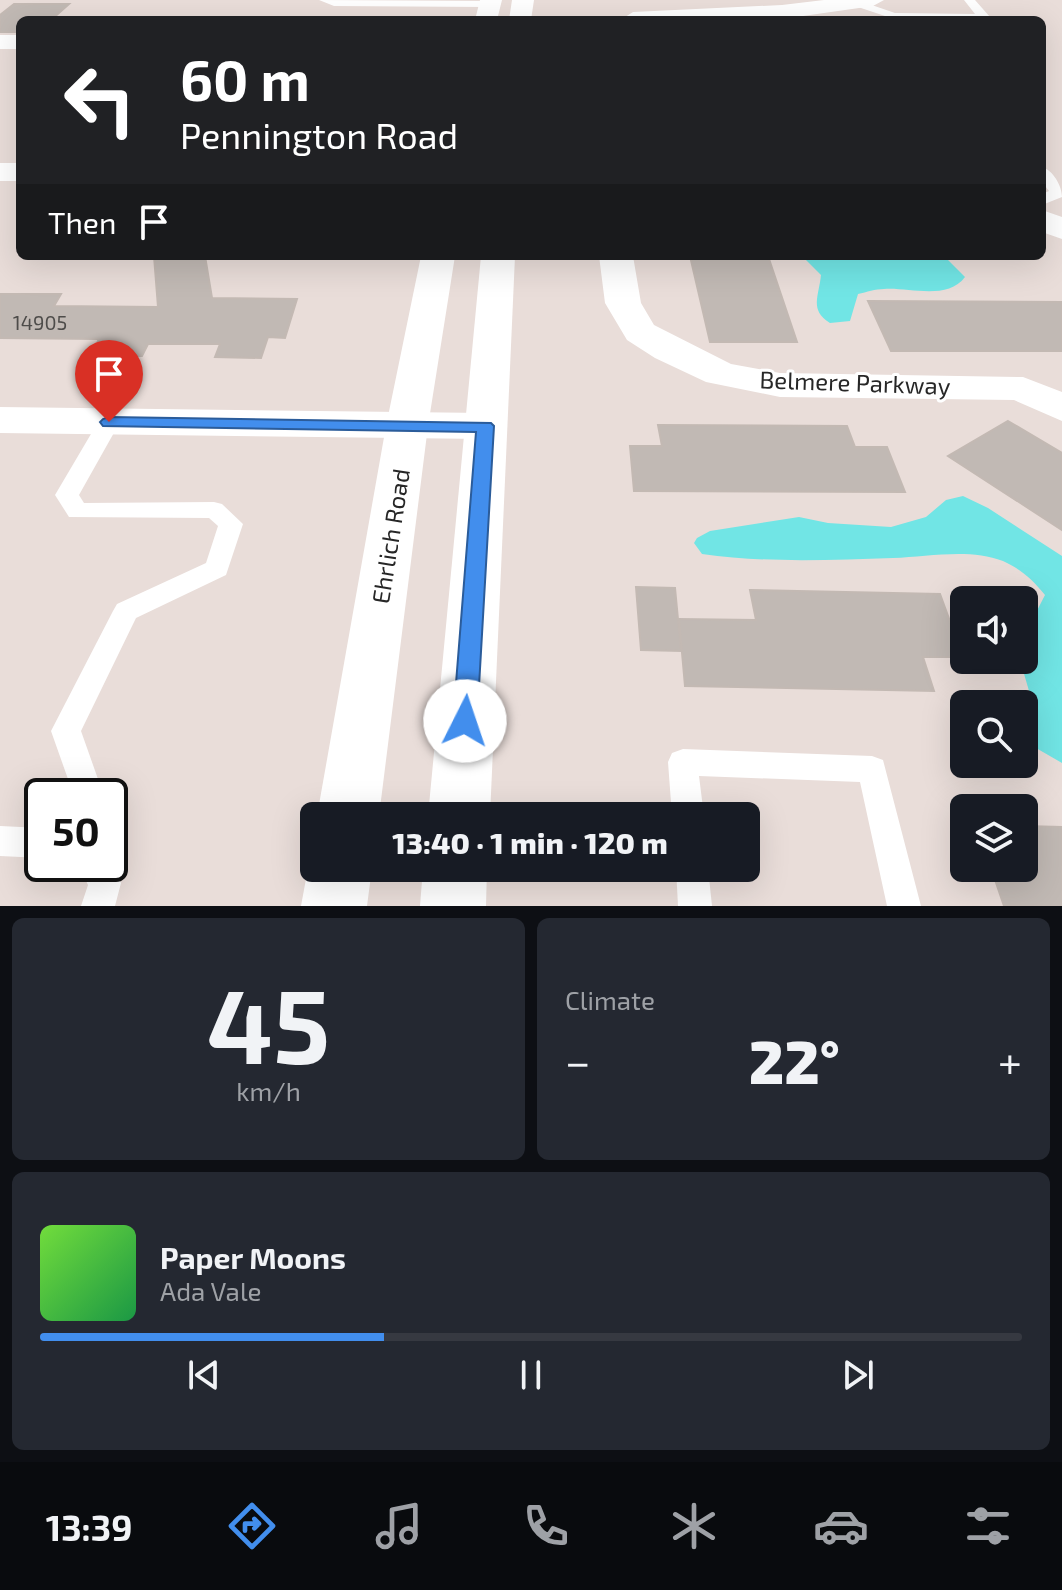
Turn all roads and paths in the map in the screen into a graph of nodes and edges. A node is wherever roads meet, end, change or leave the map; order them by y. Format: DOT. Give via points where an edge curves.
graph roads {
  1 [pos="324,0"];
  2 [pos="969,0"];
  3 [pos="413,2"];
  4 [pos="864,2"];
  5 [pos="613,6"];
  6 [pos="489,8"];
  7 [pos="627,16"];
  8 [pos="708,16"];
  9 [pos="894,16"];
  10 [pos="983,16"];
  11 [pos="1046,176"];
  12 [pos="1046,198"];
  13 [pos="437,260"];
  14 [pos="498,260"];
  15 [pos="617,260"];
  16 [pos="1062,408"];
  17 [pos="0,420"];
  18 [pos="109,422"];
  19 [pos="407,426"];
  20 [pos="485,426"];
  21 [pos="83,778"];
  22 [pos="350,802"];
  23 [pos="460,802"];
  24 [pos="687,802"];
  25 [pos="0,841"];
  26 [pos="24,842"];
  27 [pos="104,882"];
  28 [pos="338,882"];
  29 [pos="454,882"];
  30 [pos="693,882"];
  31 [pos="98,906"];
  32 [pos="334,906"];
  33 [pos="453,906"];
  34 [pos="695,906"];
  35 [pos="904,906"];
  1 -- 3 [label="lane"];
  2 -- 10 [label="lane"];
  3 -- 6 [label="lane"];
  4 -- 8 [label="street"];
  4 -- 9 [label="lane"];
  5 -- 7 [label="street"];
  11 -- 12 [label="lane" via="1058,193"];
  13 -- 19 [label="street, Ehrlich Road"];
  14 -- 20 [label="street"];
  15 -- 16 [label="street, Belmere Parkway" via="623,303 640,332 720,374 780,385 1023,389"];
  17 -- 18 [label="street"];
  18 -- 19 [label="street"];
  18 -- 21 [label="lane" via="67,495 77,511 214,510 231,524 217,569 126,611 66,731"];
  19 -- 20 [label="street"];
  19 -- 22 [label="street, Ehrlich Road"];
  20 -- 23 [label="street"];
  24 -- 35 [label="lane" via="683,762 872,769"];
  25 -- 26 [label="lane"];
  27 -- 31 [label="lane"];
  28 -- 32 [label="street"];
  29 -- 33 [label="street"];
  30 -- 34 [label="lane"];
}
